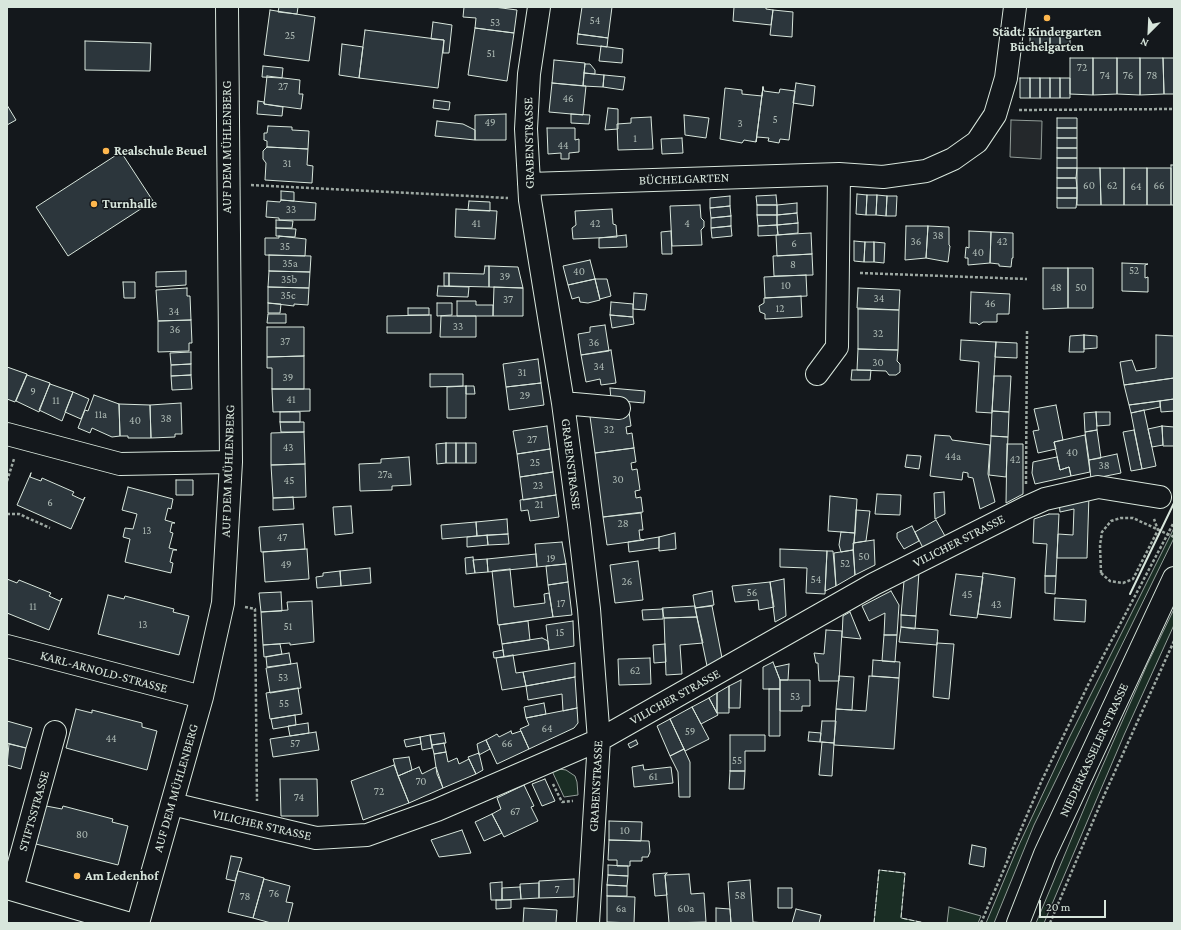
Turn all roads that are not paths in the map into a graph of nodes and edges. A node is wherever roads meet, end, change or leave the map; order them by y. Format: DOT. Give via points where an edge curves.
graph roads {
  1 [pos="227,7"];
  2 [pos="539,7"];
  3 [pos="1015,7"];
  4 [pos="839,174"];
  5 [pos="530,192"];
  6 [pos="817,374"];
  7 [pos="563,403"];
  8 [pos="619,408"];
  9 [pos="7,434"];
  10 [pos="231,462"];
  11 [pos="1160,496"];
  12 [pos="1174,578"];
  13 [pos="7,646"];
  14 [pos="202,697"];
  15 [pos="55,732"];
  16 [pos="599,740"];
  17 [pos="172,804"];
  18 [pos="9,888"];
  19 [pos="127,923"];
  20 [pos="138,923"];
  21 [pos="588,923"];
  22 [pos="1018,923"];
  1 -- 10 [label="street, AUF DEM MÜHLENBERG"];
  2 -- 5 [label="street, GRABENSTRASSE" via="529,74 526,129"];
  3 -- 4 [label="street, BÜCHELGARTEN" via="1006,78 997,110 976,142 953,159 926,171 883,177"];
  4 -- 5 [label="street, BÜCHELGARTEN"];
  4 -- 6 [label="street" via="837,347"];
  5 -- 7 [label="street, GRABENSTRASSE"];
  7 -- 8 [label="street"];
  7 -- 16 [label="street, GRABENSTRASSE" via="589,609"];
  9 -- 10 [label="street" via="120,464"];
  10 -- 14 [label="street, AUF DEM MÜHLENBERG" via="223,603"];
  11 -- 16 [label="street, VILICHER STRASSE" via="1098,487 1045,500 1025,508 874,584"];
  12 -- 22 [label="street, NIEDERKASSELER STRASSE" via="1046,854"];
  13 -- 14 [label="street, KARL-ARNOLD-STRASSE"];
  14 -- 17 [label="street, AUF DEM MÜHLENBERG"];
  15 -- 18 [label="street, STIFTSSTRASSE"];
  16 -- 17 [label="street, VILICHER STRASSE" via="437,810 367,835 316,838"];
  16 -- 21 [label="street, GRABENSTRASSE"];
  17 -- 20 [label="street, AUF DEM MÜHLENBERG"];
  18 -- 19 [label="street, STIFTSSTRASSE"];
}
